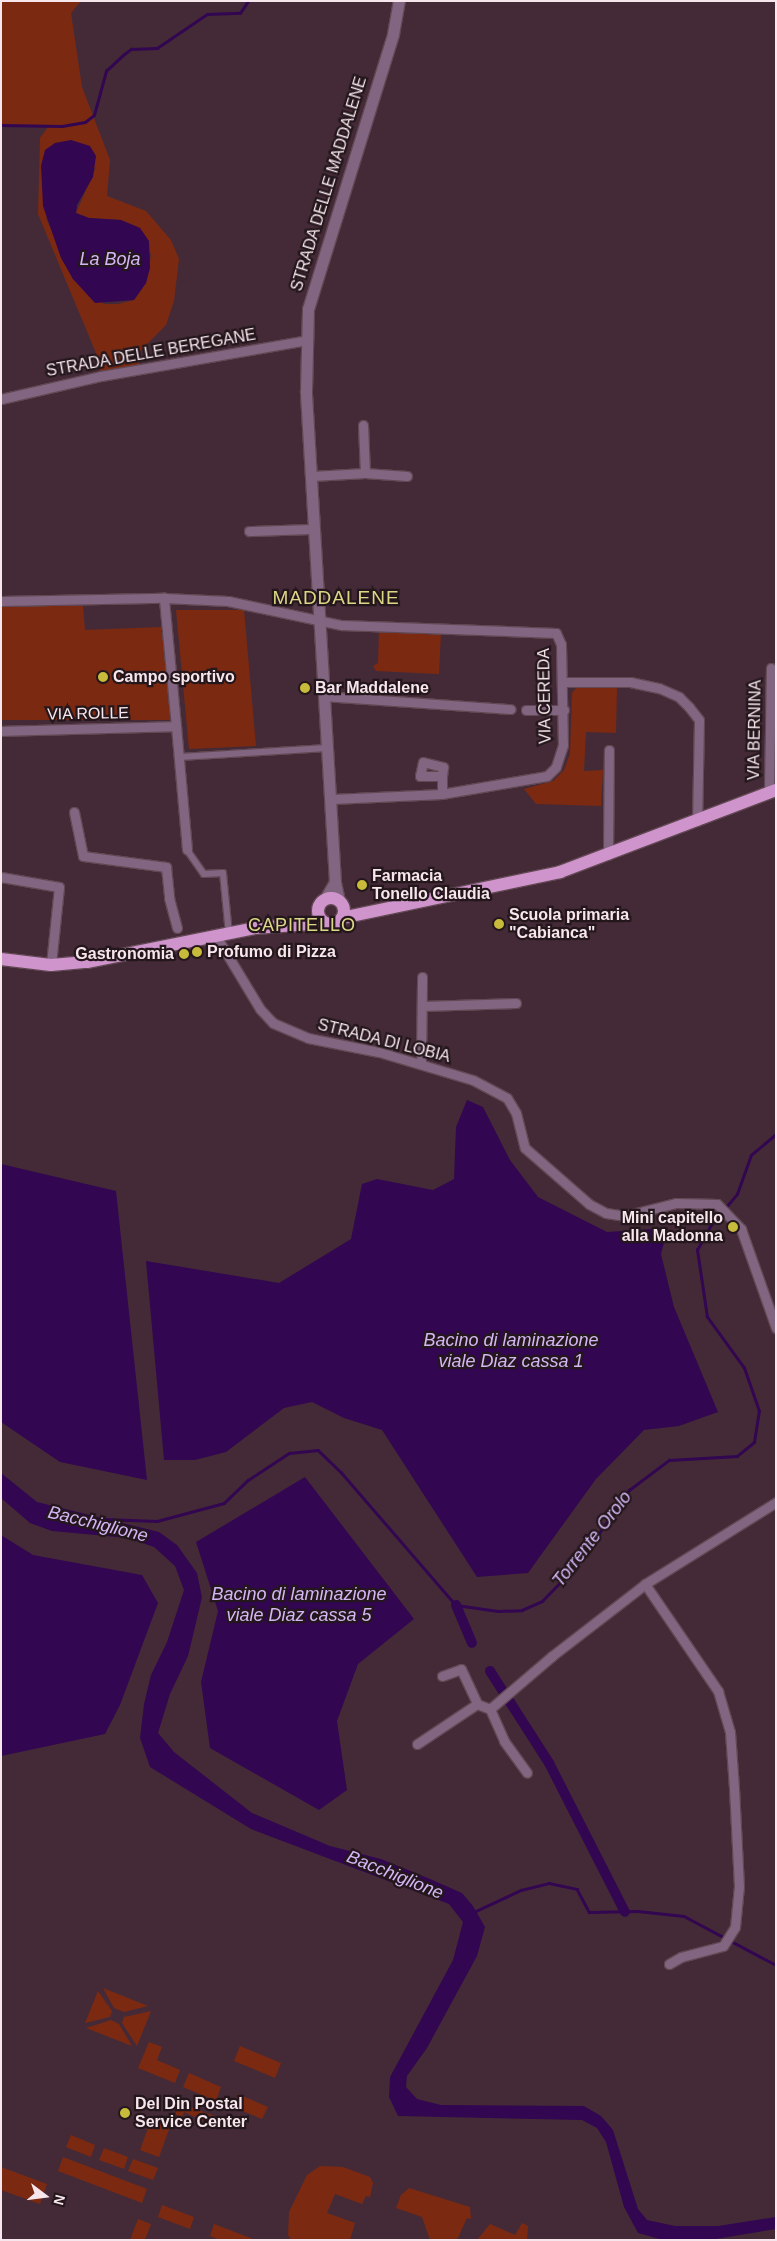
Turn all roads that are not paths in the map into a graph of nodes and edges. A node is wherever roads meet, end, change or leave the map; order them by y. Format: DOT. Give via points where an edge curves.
graph roads {
  1 [pos="399,1"];
  2 [pos="307,340"];
  3 [pos="1,399"];
  4 [pos="363,425"];
  5 [pos="365,473"];
  6 [pos="312,476"];
  7 [pos="407,476"];
  8 [pos="314,529"];
  9 [pos="249,531"];
  10 [pos="164,598"];
  11 [pos="1,601"];
  12 [pos="319,620"];
  13 [pos="771,668"];
  14 [pos="563,682"];
  15 [pos="323,696"];
  16 [pos="511,709"];
  17 [pos="526,710"];
  18 [pos="564,710"];
  19 [pos="176,726"];
  20 [pos="1,731"];
  21 [pos="328,748"];
  22 [pos="609,750"];
  23 [pos="179,757"];
  24 [pos="442,776"];
  25 [pos="772,791"];
  26 [pos="442,794"];
  27 [pos="332,799"];
  28 [pos="74,812"];
  29 [pos="697,821"];
  30 [pos="187,850"];
  31 [pos="608,855"];
  32 [pos="1,876"];
  33 [pos="335,882"];
  34 [pos="322,902"];
  35 [pos="341,902"];
  36 [pos="407,902"];
  37 [pos="342,918"];
  38 [pos="324,923"];
  39 [pos="255,928"];
  40 [pos="229,934"];
  41 [pos="178,936"];
  42 [pos="216,936"];
  43 [pos="1,959"];
  44 [pos="51,965"];
  45 [pos="422,977"];
  46 [pos="516,1003"];
  47 [pos="423,1006"];
  48 [pos="421,1063"];
  49 [pos="776,1328"];
  50 [pos="776,1502"];
  51 [pos="645,1584"];
  52 [pos="442,1676"];
  53 [pos="477,1704"];
  54 [pos="490,1709"];
  55 [pos="416,1744"];
  56 [pos="527,1772"];
  57 [pos="670,1964"];
  1 -- 2 [label="street, STRADA DELLE MADDALENE" via="393,34 323,253 308,309"];
  2 -- 3 [label="street, STRADA DELLE BEREGANE" via="101,376"];
  2 -- 6 [label="street, STRADA DELLE MADDALENE" via="306,391"];
  4 -- 5 [label="street"];
  5 -- 6 [label="street"];
  5 -- 7 [label="street"];
  6 -- 8 [label="street, STRADA DELLE MADDALENE"];
  8 -- 9 [label="street"];
  8 -- 12 [label="street, STRADA DELLE MADDALENE"];
  10 -- 11 [label="street"];
  10 -- 12 [label="street" via="228,601 274,609 305,620"];
  10 -- 19 [label="street"];
  12 -- 14 [label="street, VIA CEREDA" via="341,625 556,633 561,644"];
  12 -- 15 [label="street, STRADA DELLE MADDALENE"];
  13 -- 25 [label="street, VIA BERNINA"];
  14 -- 18 [label="street, VIA CEREDA"];
  14 -- 29 [label="street" via="630,682 666,691 689,707 699,720"];
  15 -- 16 [label="street"];
  15 -- 21 [label="street, STRADA DELLE MADDALENE"];
  17 -- 18 [label="street"];
  18 -- 26 [label="street, VIA CEREDA" via="560,758 547,776"];
  19 -- 20 [label="street, VIA ROLLE"];
  19 -- 23 [label="street"];
  21 -- 23 [label="street"];
  21 -- 27 [label="street, STRADA DELLE MADDALENE"];
  22 -- 31 [label="street"];
  23 -- 30 [label="street"];
  24 -- 26 [label="street"];
  25 -- 29 [label="main road"];
  26 -- 27 [label="street, VIA CEREDA"];
  27 -- 33 [label="street, STRADA DELLE MADDALENE"];
  28 -- 41 [label="street" via="83,856 166,868"];
  29 -- 31 [label="main road"];
  30 -- 40 [label="street" via="204,874 223,873"];
  31 -- 36 [label="main road" via="523,882"];
  32 -- 44 [label="street" via="59,887"];
  33 -- 34 [label="street"];
  33 -- 35 [label="street, STRADA DELLE MADDALENE"];
  34 -- 35 [label="main road"];
  34 -- 38 [label="main road" via="318,915"];
  34 -- 39 [label="main road" via="302,914"];
  35 -- 36 [label="main road"];
  35 -- 37 [label="main road"];
  36 -- 37 [label="main road"];
  37 -- 38 [label="main road" via="334,924"];
  38 -- 39 [label="main road"];
  39 -- 40 [label="main road"];
  40 -- 42 [label="main road"];
  41 -- 42 [label="main road"];
  41 -- 44 [label="main road" via="88,962"];
  42 -- 48 [label="street, STRADA DI LOBIA" via="260,1009 273,1023 308,1038"];
  43 -- 44 [label="main road"];
  45 -- 47 [label="street"];
  46 -- 47 [label="street"];
  47 -- 48 [label="street"];
  48 -- 49 [label="street, STRADA DI LOBIA" via="489,1085 507,1098 516,1113 525,1148 575,1194 606,1213 624,1216 676,1202 717,1204 740,1229"];
  50 -- 51 [label="street"];
  51 -- 54 [label="street"];
  51 -- 57 [label="street" via="718,1691 730,1732 738,1862 736,1926 723,1946 681,1957"];
  52 -- 53 [label="street" via="461,1669"];
  53 -- 54 [label="street"];
  53 -- 55 [label="street"];
  54 -- 56 [label="street" via="504,1741"];
}
